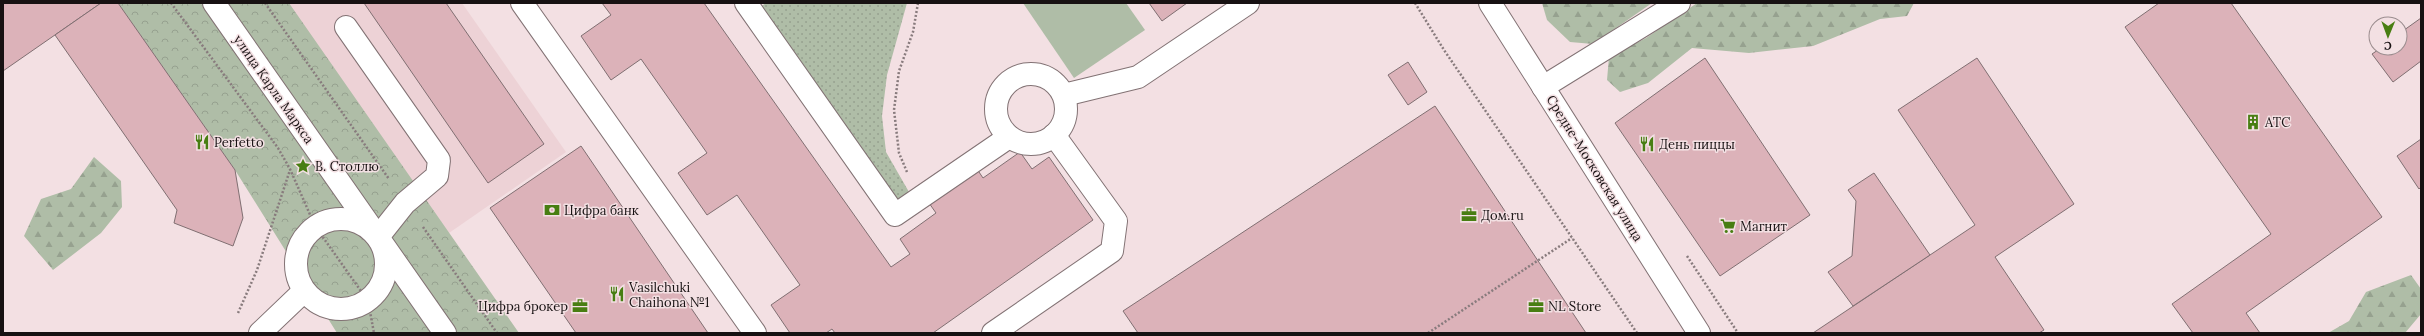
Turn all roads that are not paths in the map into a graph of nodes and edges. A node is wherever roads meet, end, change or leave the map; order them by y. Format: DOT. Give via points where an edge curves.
graph roads {
  1 [pos="214,3"];
  2 [pos="522,3"];
  3 [pos="746,3"];
  4 [pos="1248,3"];
  5 [pos="1490,3"];
  6 [pos="1679,3"];
  7 [pos="346,27"];
  8 [pos="1543,87"];
  9 [pos="1064,95"];
  10 [pos="1054,135"];
  11 [pos="1009,137"];
  12 [pos="378,237"];
  13 [pos="304,291"];
  14 [pos="260,333"];
  15 [pos="445,333"];
  16 [pos="755,333"];
  17 [pos="993,333"];
  18 [pos="1699,333"];
  1 -- 12 [label="street, улица Карла Маркса"];
  2 -- 16 [label="street"];
  3 -- 11 [label="street" via="895,215"];
  4 -- 9 [label="street" via="1138,77"];
  5 -- 8 [label="street, Средне-Московская улица"];
  6 -- 8 [label="street"];
  7 -- 12 [label="street" via="439,160 437,176 405,203"];
  8 -- 18 [label="street, Средне-Московская улица"];
  9 -- 10 [label="street" via="1064,123"];
  9 -- 11 [label="street" via="1050,78 1039,74 1027,73 1010,81 998,95 995,107 1001,128"];
  10 -- 11 [label="street" via="1044,142 1030,144"];
  10 -- 17 [label="street" via="1116,221 1112,251"];
  12 -- 13 [label="street" via="386,253 386,271 380,288 368,301 352,309 334,309 317,303"];
  12 -- 13 [label="street" via="365,225 348,218 330,219 315,226 301,240 295,257 296,275"];
  12 -- 15 [label="street, улица Карла Маркса"];
  13 -- 14 [label="street"];
}
